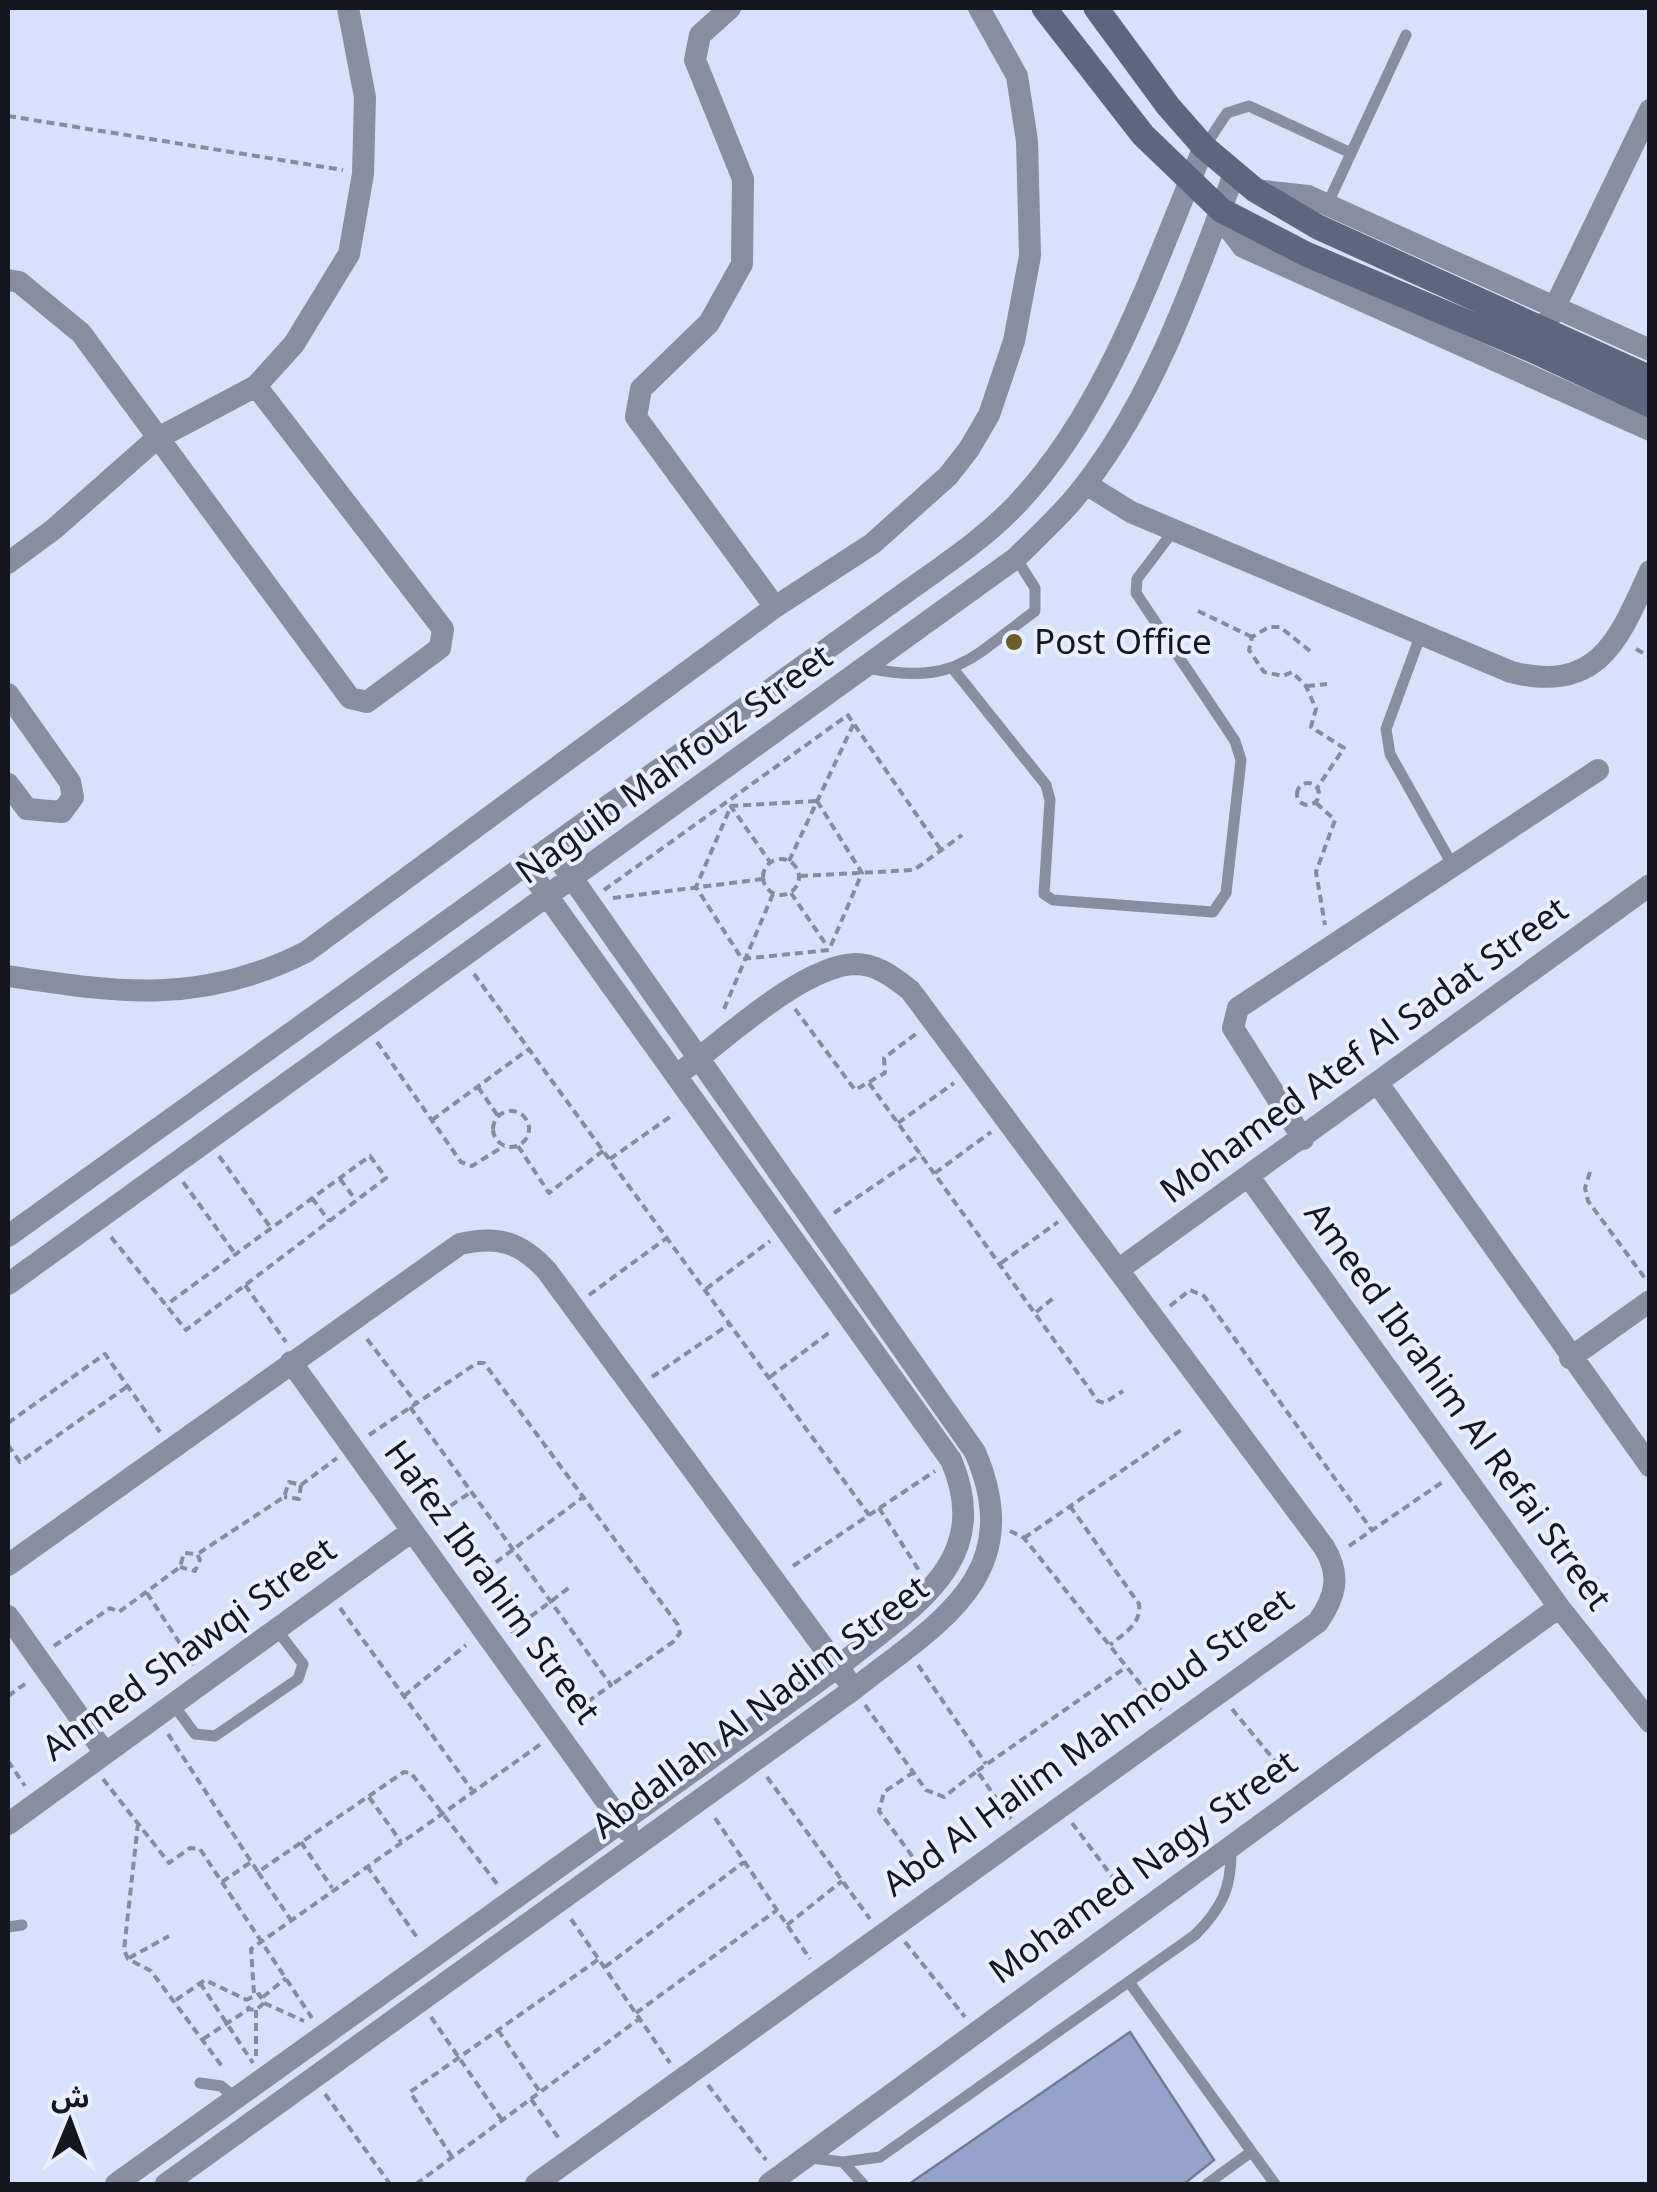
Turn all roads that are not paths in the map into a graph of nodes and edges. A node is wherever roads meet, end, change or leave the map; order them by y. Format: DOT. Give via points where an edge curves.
graph roads {
  1 [pos="348,8"];
  2 [pos="730,8"];
  3 [pos="979,8"];
  4 [pos="1044,8"];
  5 [pos="1096,8"];
  6 [pos="1406,34"];
  7 [pos="1650,110"];
  8 [pos="1204,147"];
  9 [pos="1351,152"];
  10 [pos="1245,182"];
  11 [pos="1189,183"];
  12 [pos="1327,205"];
  13 [pos="1223,211"];
  14 [pos="8,280"];
  15 [pos="1550,316"];
  16 [pos="1650,350"];
  17 [pos="1650,378"];
  18 [pos="256,386"];
  19 [pos="1650,405"];
  20 [pos="1650,430"];
  21 [pos="156,440"];
  22 [pos="1086,484"];
  23 [pos="1174,530"];
  24 [pos="1016,558"];
  25 [pos="8,562"];
  26 [pos="1650,571"];
  27 [pos="775,607"];
  28 [pos="1420,634"];
  29 [pos="868,668"];
  30 [pos="954,670"];
  31 [pos="8,694"];
  32 [pos="1598,770"];
  33 [pos="8,784"];
  34 [pos="551,848"];
  35 [pos="526,866"];
  36 [pos="1453,866"];
  37 [pos="573,878"];
  38 [pos="1650,885"];
  39 [pos="548,896"];
  40 [pos="8,976"];
  41 [pos="699,1059"];
  42 [pos="677,1075"];
  43 [pos="1379,1085"];
  44 [pos="1303,1139"];
  45 [pos="1249,1177"];
  46 [pos="8,1236"];
  47 [pos="1118,1270"];
  48 [pos="8,1284"];
  49 [pos="1650,1301"];
  50 [pos="1570,1358"];
  51 [pos="294,1360"];
  52 [pos="1650,1466"];
  53 [pos="412,1530"];
  54 [pos="8,1565"];
  55 [pos="1559,1607"];
  56 [pos="8,1616"];
  57 [pos="276,1629"];
  58 [pos="838,1667"];
  59 [pos="854,1689"];
  60 [pos="165,1710"];
  61 [pos="1650,1722"];
  62 [pos="98,1758"];
  63 [pos="621,1821"];
  64 [pos="8,1824"];
  65 [pos="637,1843"];
  66 [pos="1231,1846"];
  67 [pos="22,1925"];
  68 [pos="8,1928"];
  69 [pos="1130,1982"];
  70 [pos="200,2083"];
  71 [pos="239,2096"];
  72 [pos="1252,2152"];
  73 [pos="806,2157"];
  74 [pos="843,2162"];
  75 [pos="774,2181"];
  76 [pos="116,2184"];
  77 [pos="166,2184"];
  78 [pos="536,2184"];
  79 [pos="863,2184"];
  80 [pos="1207,2184"];
  81 [pos="1275,2184"];
  1 -- 18 [label="street" via="365,96 363,174 349,254 294,344"];
  2 -- 27 [label="street" via="700,34 695,60 743,179 742,264 710,323 641,389 636,416"];
  3 -- 27 [label="street" via="1017,76 1030,203 1030,256 1014,341 989,415 948,476 872,544"];
  4 -- 11 [label="street" via="1101,85"];
  5 -- 8 [label="street"];
  6 -- 9 [label="lane"];
  7 -- 15 [label="street"];
  8 -- 9 [label="lane" via="1227,113 1250,106"];
  8 -- 10 [label="street"];
  8 -- 11 [label="street, Naguib Mahfouz Street"];
  9 -- 12 [label="lane"];
  10 -- 12 [label="street"];
  10 -- 13 [label="street, Naguib Mahfouz Street"];
  10 -- 15 [label="street" via="1318,227"];
  11 -- 13 [label="street"];
  11 -- 34 [label="street, Naguib Mahfouz Street" via="1076,424 1017,504"];
  12 -- 15 [label="street"];
  13 -- 19 [label="street"];
  13 -- 20 [label="street" via="1243,247"];
  13 -- 22 [label="street, Naguib Mahfouz Street" via="1152,371"];
  14 -- 21 [label="street" via="81,333"];
  15 -- 16 [label="street"];
  15 -- 17 [label="street"];
  18 -- 21 [label="street"];
  18 -- 21 [label="street" via="443,629 440,648 372,699 350,698"];
  21 -- 25 [label="street"];
  22 -- 23 [label="street"];
  22 -- 24 [label="street, Naguib Mahfouz Street"];
  23 -- 28 [label="street"];
  23 -- 30 [label="lane" via="1137,579 1136,594 1242,760 1226,893 1213,912 1048,898 1041,890 1046,785"];
  24 -- 29 [label="street, Naguib Mahfouz Street"];
  24 -- 30 [label="lane" via="1034,588 1035,611"];
  26 -- 28 [label="street" via="1603,657 1559,678 1511,672"];
  27 -- 40 [label="street" via="306,952 266,972 168,993"];
  28 -- 36 [label="lane" via="1386,729 1390,754"];
  29 -- 30 [label="lane"];
  29 -- 37 [label="street, Naguib Mahfouz Street"];
  31 -- 33 [label="street" via="70,782 72,797 62,812 27,810"];
  32 -- 36 [label="street"];
  34 -- 35 [label="street, Naguib Mahfouz Street"];
  34 -- 37 [label="street, Abdallah Al Nadim Street"];
  35 -- 39 [label="street, Abdallah Al Nadim Street"];
  35 -- 46 [label="street, Naguib Mahfouz Street"];
  36 -- 44 [label="street" via="1238,1008 1233,1028"];
  37 -- 39 [label="street, Naguib Mahfouz Street"];
  37 -- 41 [label="street, Abdallah Al Nadim Street"];
  38 -- 43 [label="street, Mohamed Atef Al Sadat Street"];
  39 -- 42 [label="street, Abdallah Al Nadim Street"];
  39 -- 48 [label="street, Naguib Mahfouz Street"];
  41 -- 42 [label="street"];
  41 -- 47 [label="street" via="835,958 882,969 910,990"];
  41 -- 59 [label="street, Abdallah Al Nadim Street" via="954,1420 988,1484 994,1522 987,1558 958,1605"];
  42 -- 58 [label="street, Abdallah Al Nadim Street" via="951,1460 964,1489 959,1549 931,1590"];
  43 -- 44 [label="street, Mohamed Atef Al Sadat Street"];
  43 -- 50 [label="street"];
  44 -- 45 [label="street, Mohamed Atef Al Sadat Street"];
  45 -- 47 [label="street, Mohamed Atef Al Sadat Street"];
  45 -- 55 [label="street, Ameed Ibrahim Al Refai Street"];
  47 -- 78 [label="street, Abd Al Halim Mahmoud Street" via="1331,1558 1333,1600 1318,1622"];
  49 -- 50 [label="street"];
  50 -- 52 [label="street"];
  51 -- 53 [label="street, Hafez Ibrahim Street"];
  51 -- 54 [label="street"];
  51 -- 58 [label="street" via="460,1244 484,1238 530,1252"];
  53 -- 57 [label="street, Ahmed Shawqi Street"];
  53 -- 63 [label="street, Hafez Ibrahim Street"];
  55 -- 61 [label="street, Ameed Ibrahim Al Refai Street"];
  55 -- 66 [label="street, Mohamed Nagy Street"];
  56 -- 62 [label="street"];
  57 -- 60 [label="street, Ahmed Shawqi Street"];
  57 -- 60 [label="lane" via="303,1664 298,1679 215,1736 195,1734"];
  58 -- 59 [label="street"];
  58 -- 63 [label="street, Abdallah Al Nadim Street"];
  59 -- 65 [label="street, Abdallah Al Nadim Street"];
  60 -- 62 [label="street, Ahmed Shawqi Street"];
  62 -- 64 [label="street, Ahmed Shawqi Street"];
  63 -- 65 [label="street, Hafez Ibrahim Street"];
  63 -- 71 [label="street, Abdallah Al Nadim Street"];
  65 -- 77 [label="street, Abdallah Al Nadim Street"];
  66 -- 69 [label="lane" via="1232,1880 1220,1911"];
  66 -- 73 [label="street, Mohamed Nagy Street"];
  67 -- 68 [label="lane"];
  69 -- 72 [label="lane"];
  69 -- 74 [label="lane" via="880,2157"];
  70 -- 71 [label="lane"];
  71 -- 76 [label="street, Abdallah Al Nadim Street"];
  72 -- 80 [label="lane"];
  72 -- 81 [label="lane"];
  73 -- 74 [label="lane"];
  73 -- 75 [label="street, Mohamed Nagy Street"];
  74 -- 79 [label="lane"];
}
